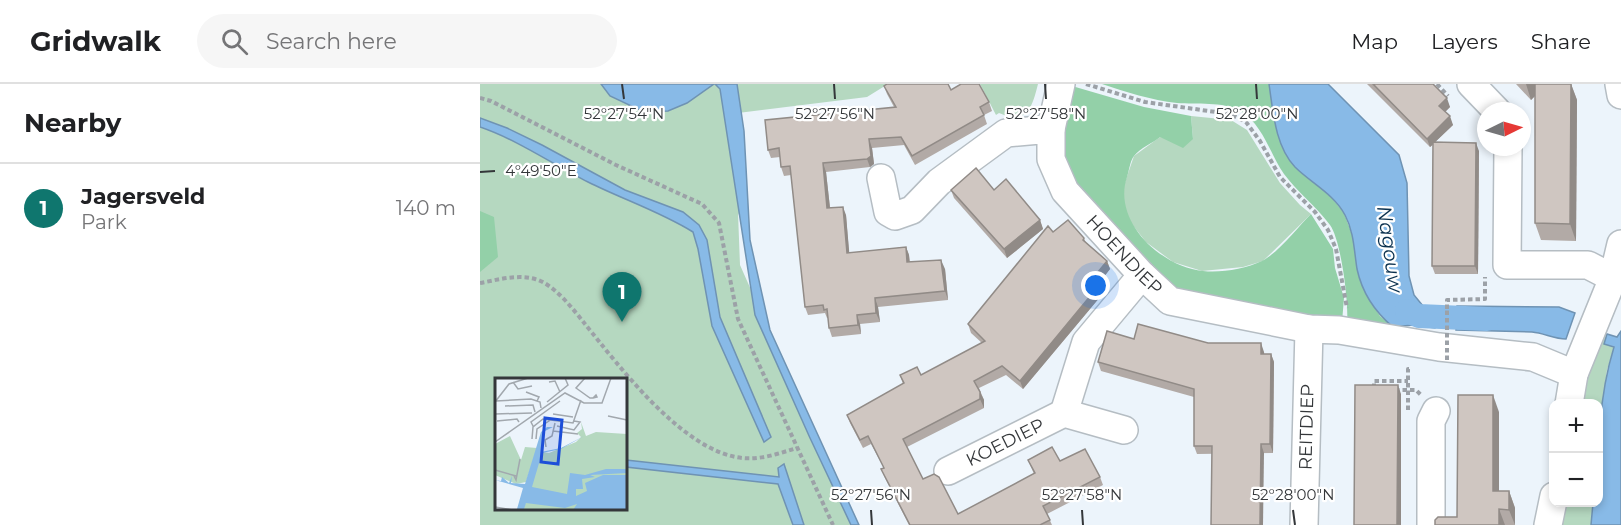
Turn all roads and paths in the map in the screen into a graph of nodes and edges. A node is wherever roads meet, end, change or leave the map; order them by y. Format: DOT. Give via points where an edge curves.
graph roads {
  1 [pos="1061,84"];
  2 [pos="1086,84"];
  3 [pos="1437,84"];
  4 [pos="1619,84"];
  5 [pos="1462,92"];
  6 [pos="1621,95"];
  7 [pos="480,98"];
  8 [pos="1480,102"];
  9 [pos="1051,129"];
  10 [pos="1508,156"];
  11 [pos="881,178"];
  12 [pos="1621,244"];
  13 [pos="1485,271"];
  14 [pos="1142,275"];
  15 [pos="1613,278"];
  16 [pos="480,283"];
  17 [pos="1347,310"];
  18 [pos="1309,329"];
  19 [pos="1447,360"];
  20 [pos="1574,375"];
  21 [pos="1408,381"];
  22 [pos="1383,389"];
  23 [pos="1392,390"];
  24 [pos="1416,390"];
  25 [pos="1570,399"];
  26 [pos="1436,411"];
  27 [pos="1064,413"];
  28 [pos="1124,430"];
  29 [pos="797,448"];
  30 [pos="948,471"];
  31 [pos="1552,507"];
  32 [pos="833,525"];
  33 [pos="1304,525"];
  34 [pos="1431,525"];
  35 [pos="1548,525"];
  1 -- 9 [label="street, HOENDIEP"];
  2 -- 17 [label="path" via="1145,102 1230,114 1246,122 1280,177 1328,230 1336,249"];
  3 -- 5 [label="path"];
  4 -- 6 [label="street"];
  5 -- 8 [label="street"];
  7 -- 29 [label="path" via="702,204 719,223 738,319"];
  9 -- 11 [label="street" via="1006,133 939,182 904,214 888,212"];
  9 -- 14 [label="street, HOENDIEP" via="1051,159 1065,190"];
  10 -- 15 [label="street" via="1507,265 1588,265"];
  12 -- 15 [label="street"];
  13 -- 19 [label="path, bridge" via="1485,299 1447,300"];
  14 -- 18 [label="street, HOENDIEP" via="1170,301"];
  14 -- 27 [label="street, KOEDIEP" via="1086,342"];
  15 -- 20 [label="street"];
  16 -- 29 [label="path" via="514,277 536,279 563,297 628,376 681,429 713,449 742,458 766,457"];
  18 -- 20 [label="street, HOENDIEP" via="1533,357"];
  18 -- 33 [label="street, REITDIEP"];
  20 -- 25 [label="street"];
  21 -- 22 [label="path" via="1374,381 1374,389"];
  23 -- 24 [label="path"];
  26 -- 34 [label="street" via="1431,421"];
  27 -- 28 [label="street, KOEDIEP"];
  27 -- 30 [label="street, KOEDIEP"];
  29 -- 32 [label="path"];
  31 -- 35 [label="street"];
}
